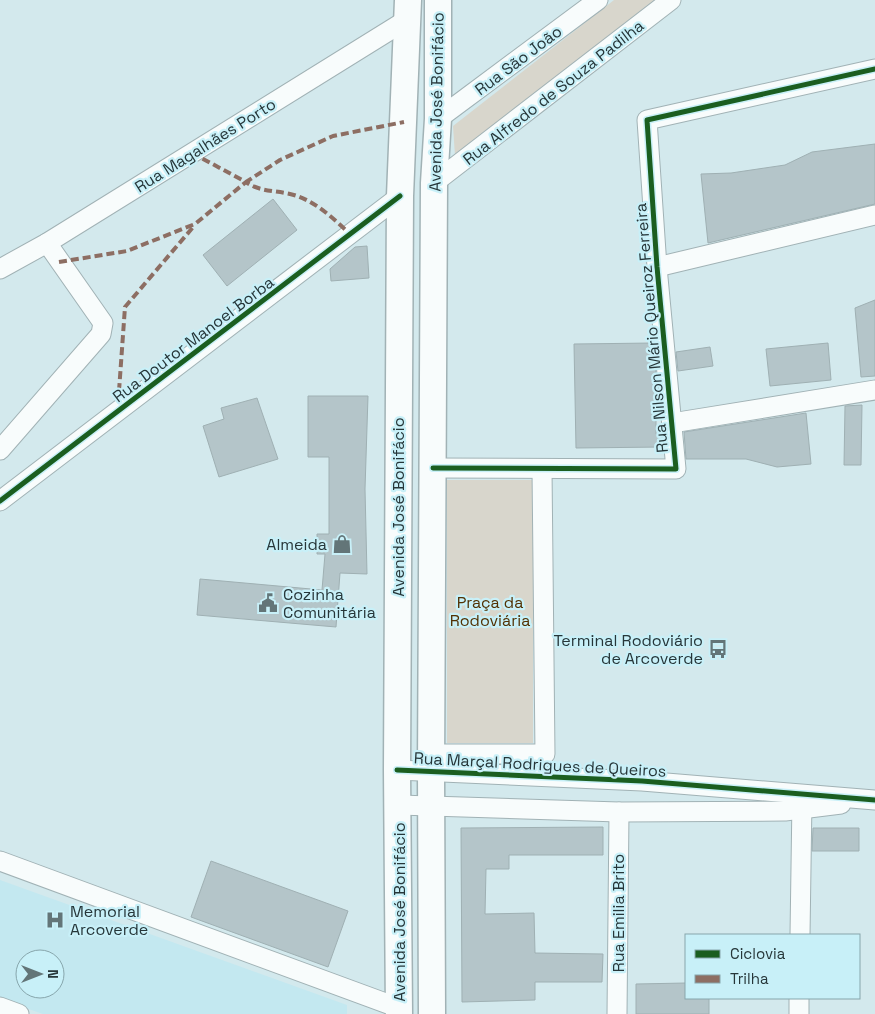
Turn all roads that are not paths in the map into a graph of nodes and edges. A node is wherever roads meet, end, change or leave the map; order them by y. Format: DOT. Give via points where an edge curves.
graph roads {
  1 [pos="438,0"];
  2 [pos="598,0"];
  3 [pos="671,0"];
  4 [pos="408,9"];
  5 [pos="875,69"];
  6 [pos="438,119"];
  7 [pos="434,183"];
  8 [pos="400,196"];
  9 [pos="875,215"];
  10 [pos="47,243"];
  11 [pos="657,267"];
  12 [pos="0,269"];
  13 [pos="875,390"];
  14 [pos="672,423"];
  15 [pos="0,450"];
  16 [pos="433,468"];
  17 [pos="542,469"];
  18 [pos="0,501"];
  19 [pos="432,762"];
  20 [pos="397,770"];
  21 [pos="870,800"];
  22 [pos="802,802"];
  23 [pos="398,805"];
  24 [pos="432,806"];
  25 [pos="618,812"];
  26 [pos="0,861"];
  27 [pos="800,934"];
  28 [pos="799,999"];
  29 [pos="0,1007"];
  30 [pos="399,1011"];
  31 [pos="19,1014"];
  32 [pos="432,1014"];
  33 [pos="617,1014"];
  34 [pos="798,1014"];
  1 -- 6 [label="main road, Avenida José Bonifácio"];
  2 -- 6 [label="street, Rua São João"];
  3 -- 7 [label="street, Rua Alfredo de Souza Padilha"];
  4 -- 8 [label="main road, Avenida José Bonifácio"];
  4 -- 10 [label="street, Rua Magalhães Porto"];
  5 -- 11 [label="street, Rua Nilson Mário Queiroz Ferreira" via="647,120"];
  6 -- 7 [label="main road, Avenida José Bonifácio"];
  7 -- 16 [label="main road, Avenida José Bonifácio"];
  8 -- 18 [label="street, Rua Doutor Manoel Borba"];
  8 -- 20 [label="main road, Avenida José Bonifácio"];
  9 -- 11 [label="street"];
  10 -- 12 [label="street, Rua Magalhães Porto"];
  10 -- 15 [label="street" via="102,323 101,334"];
  11 -- 14 [label="street, Rua Nilson Mário Queiroz Ferreira"];
  13 -- 14 [label="street"];
  14 -- 17 [label="street, Rua Nilson Mário Queiroz Ferreira" via="676,469"];
  16 -- 17 [label="street"];
  16 -- 19 [label="main road, Avenida José Bonifácio"];
  17 -- 19 [label="street" via="545,754"];
  19 -- 20 [label="street, Rua Marçal Rodrigues de Queiros"];
  19 -- 22 [label="street, Rua Marçal Rodrigues de Queiros" via="642,781"];
  19 -- 24 [label="main road, Avenida José Bonifácio"];
  20 -- 23 [label="main road, Avenida José Bonifácio"];
  21 -- 22 [label="street"];
  22 -- 25 [label="street"];
  22 -- 27 [label="street"];
  23 -- 24 [label="street"];
  23 -- 30 [label="main road, Avenida José Bonifácio"];
  24 -- 25 [label="street"];
  24 -- 32 [label="main road, Avenida José Bonifácio"];
  25 -- 33 [label="street, Rua Emilia Brito"];
  26 -- 30 [label="street"];
  28 -- 34 [label="street"];
  29 -- 31 [label="street"];
}
